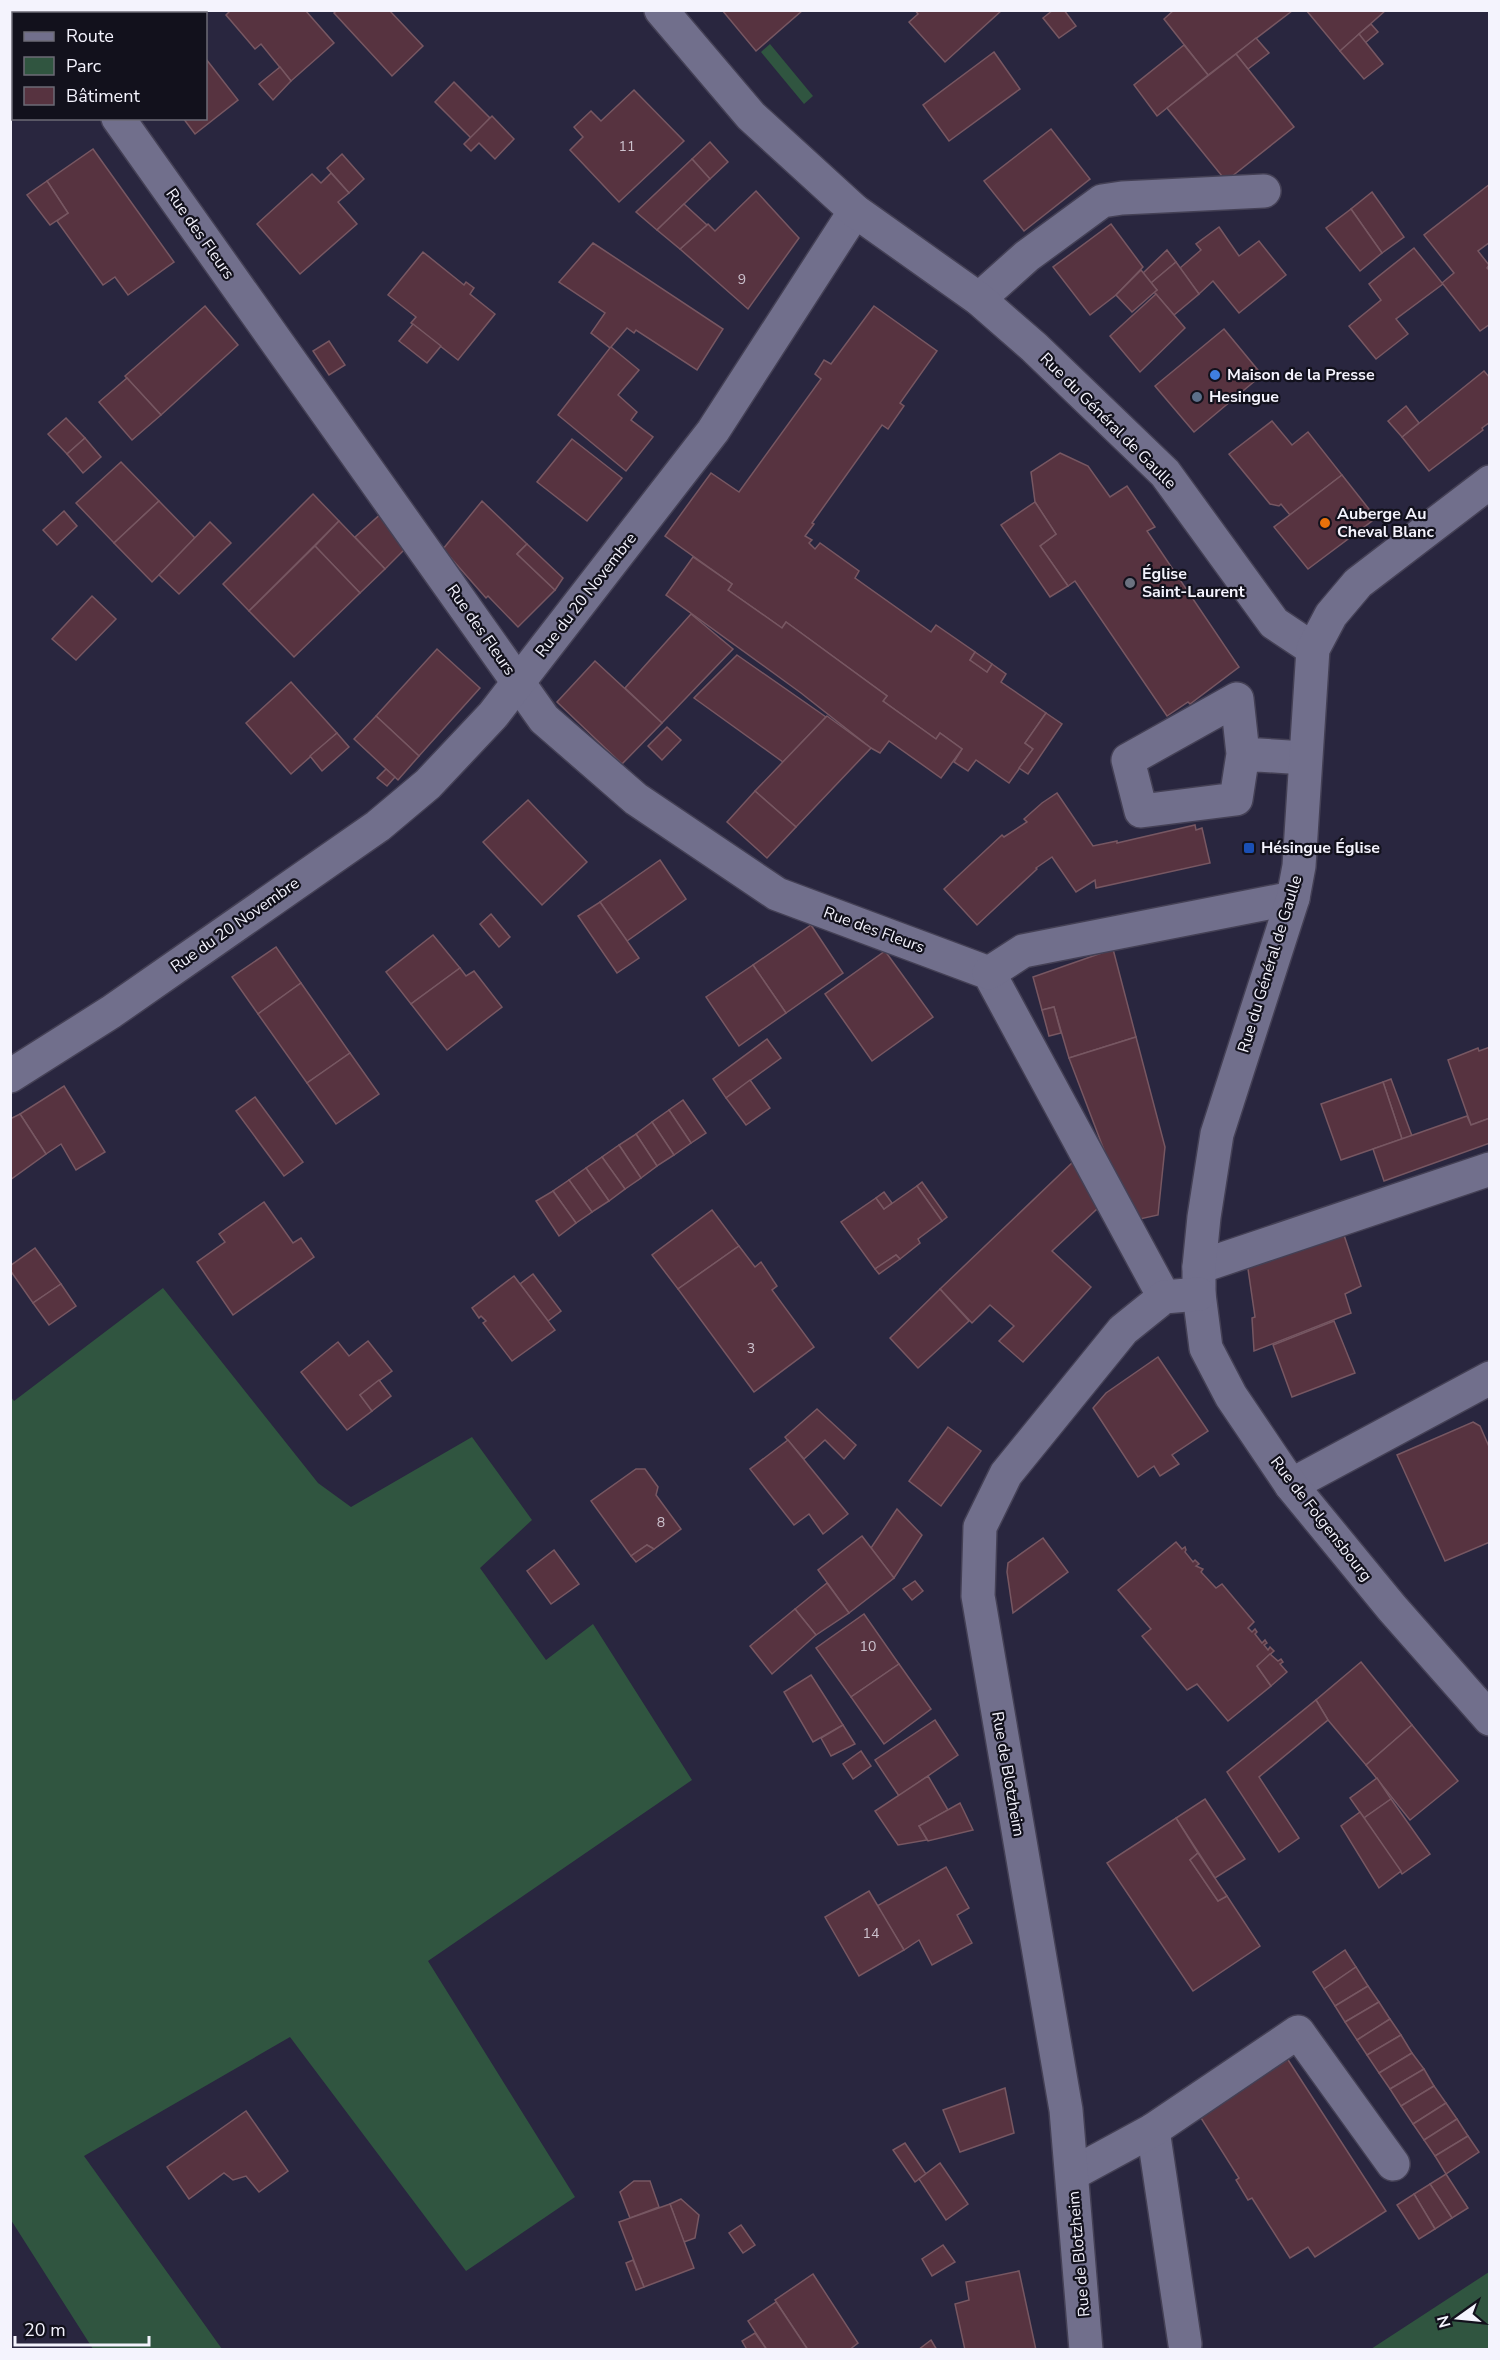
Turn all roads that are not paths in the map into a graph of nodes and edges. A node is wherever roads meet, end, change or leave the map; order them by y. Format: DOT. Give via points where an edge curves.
graph roads {
  1 [pos="661,10"];
  2 [pos="119,120"];
  3 [pos="1264,191"];
  4 [pos="855,211"];
  5 [pos="979,299"];
  6 [pos="1490,482"];
  7 [pos="1313,649"];
  8 [pos="519,683"];
  9 [pos="1244,754"];
  10 [pos="1305,758"];
  11 [pos="1293,898"];
  12 [pos="989,974"];
  13 [pos="10,1076"];
  14 [pos="1490,1169"];
  15 [pos="1199,1280"];
  16 [pos="1164,1298"];
  17 [pos="1490,1378"];
  18 [pos="1291,1485"];
  19 [pos="1490,1719"];
  20 [pos="1153,2130"];
  21 [pos="1393,2164"];
  22 [pos="1072,2174"];
  23 [pos="1185,2344"];
  24 [pos="1086,2349"];
  1 -- 4 [label="street, Rue du Général de Gaulle" via="751,117"];
  2 -- 8 [label="street, Rue des Fleurs"];
  3 -- 5 [label="street" via="1102,201 1027,255"];
  4 -- 5 [label="street, Rue du Général de Gaulle"];
  4 -- 8 [label="street, Rue du 20 Novembre" via="713,431"];
  5 -- 7 [label="street, Rue du Général de Gaulle" via="1165,474 1274,622"];
  6 -- 7 [label="street" via="1358,583 1331,615"];
  7 -- 10 [label="street, Rue du Général de Gaulle"];
  8 -- 12 [label="street, Rue des Fleurs" via="544,719 636,799 777,894"];
  8 -- 13 [label="street, Rue du 20 Novembre" via="428,784 378,826 111,1012"];
  9 -- 10 [label="street"];
  10 -- 11 [label="street, Rue du Général de Gaulle" via="1299,867"];
  11 -- 12 [label="street" via="1023,951"];
  11 -- 15 [label="street, Rue du Général de Gaulle" via="1217,1134"];
  12 -- 16 [label="street"];
  14 -- 15 [label="street"];
  15 -- 16 [label="street"];
  15 -- 18 [label="street, Rue de Folgensbourg" via="1206,1348 1231,1396"];
  16 -- 22 [label="street, Rue de Blotzheim" via="1123,1330 1013,1465 980,1527 978,1596 1066,2110"];
  17 -- 18 [label="street"];
  18 -- 19 [label="street, Rue de Folgensbourg"];
  20 -- 21 [label="street" via="1298,2032"];
  20 -- 22 [label="street"];
  20 -- 23 [label="street"];
  22 -- 24 [label="street, Rue de Blotzheim"];
}
